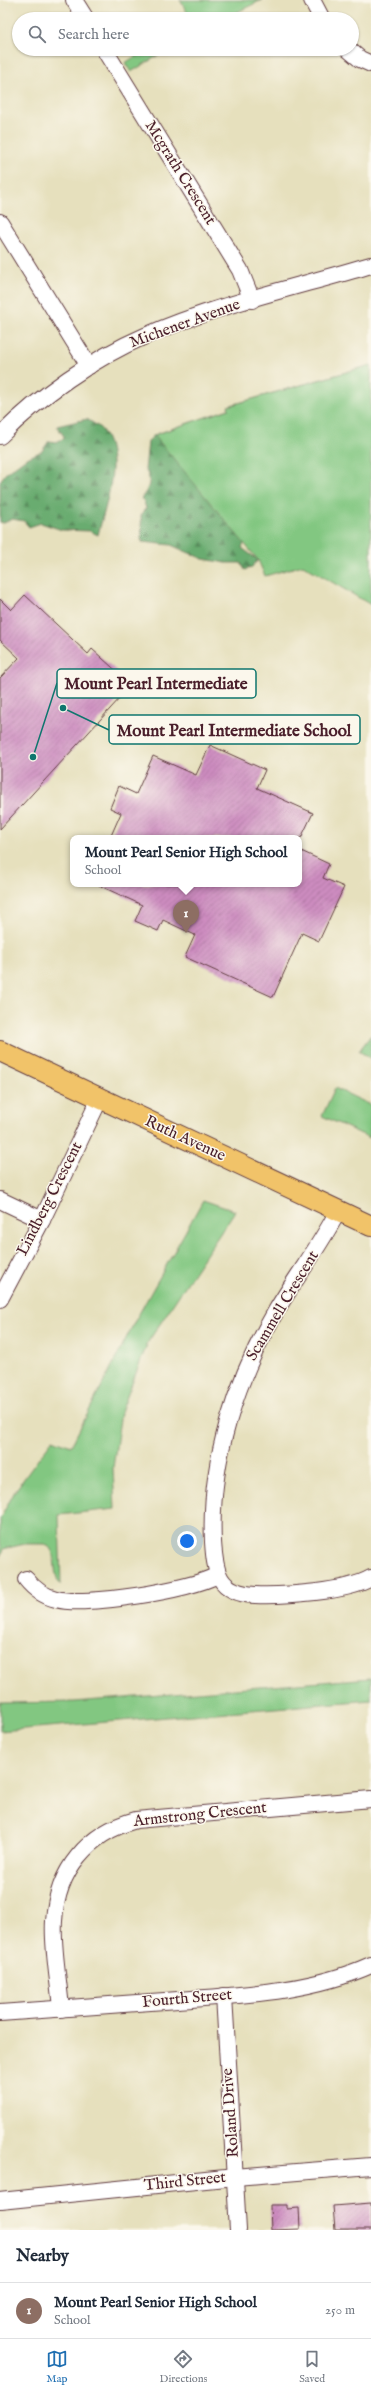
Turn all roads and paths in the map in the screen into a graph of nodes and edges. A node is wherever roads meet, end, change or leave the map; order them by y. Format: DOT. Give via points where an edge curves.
graph roads {
  1 [pos="74,0"];
  2 [pos="312,0"];
  3 [pos="82,12"];
  4 [pos="318,12"];
  5 [pos="108,56"];
  6 [pos="356,56"];
  7 [pos="371,64"];
  8 [pos="0,222"];
  9 [pos="371,265"];
  10 [pos="252,300"];
  11 [pos="89,366"];
  12 [pos="0,436"];
  13 [pos="0,1051"];
  14 [pos="100,1098"];
  15 [pos="0,1200"];
  16 [pos="338,1211"];
  17 [pos="42,1220"];
  18 [pos="371,1226"];
  19 [pos="0,1299"];
  20 [pos="217,1576"];
  21 [pos="371,1578"];
  22 [pos="26,1579"];
  23 [pos="371,1800"];
  24 [pos="371,1965"];
  25 [pos="224,1996"];
  26 [pos="61,2009"];
  27 [pos="0,2013"];
  28 [pos="371,2166"];
  29 [pos="235,2177"];
  30 [pos="0,2201"];
  31 [pos="238,2230"];
  1 -- 3 [label="street"];
  2 -- 4 [label="street"];
  5 -- 10 [label="street, Mcgrath Crescent" via="240,270"];
  6 -- 7 [label="street"];
  8 -- 11 [label="street"];
  9 -- 10 [label="street, Michener Avenue"];
  10 -- 11 [label="street, Michener Avenue" via="146,336"];
  11 -- 12 [label="street, Michener Avenue" via="46,395"];
  13 -- 14 [label="main road, Ruth Avenue"];
  14 -- 16 [label="main road, Ruth Avenue"];
  14 -- 17 [label="street, Lindberg Crescent"];
  15 -- 17 [label="street"];
  16 -- 18 [label="main road, Ruth Avenue"];
  16 -- 20 [label="street, Scammell Crescent" via="326,1235 264,1334 235,1398 222,1448 214,1496 213,1532"];
  17 -- 19 [label="street, Lindberg Crescent"];
  20 -- 21 [label="street" via="234,1590 260,1595 347,1587"];
  20 -- 22 [label="street" via="194,1586 152,1593 66,1601 48,1597"];
  23 -- 26 [label="street, Armstrong Crescent" via="136,1820 104,1832 81,1851 66,1874 57,1896 54,1921"];
  24 -- 25 [label="street, Fourth Street" via="348,1976 309,1986"];
  25 -- 26 [label="street, Fourth Street"];
  25 -- 29 [label="street, Roland Drive"];
  26 -- 27 [label="street, Fourth Street"];
  28 -- 29 [label="street, Third Street"];
  29 -- 30 [label="street, Third Street"];
  29 -- 31 [label="street, Roland Drive"];
}
